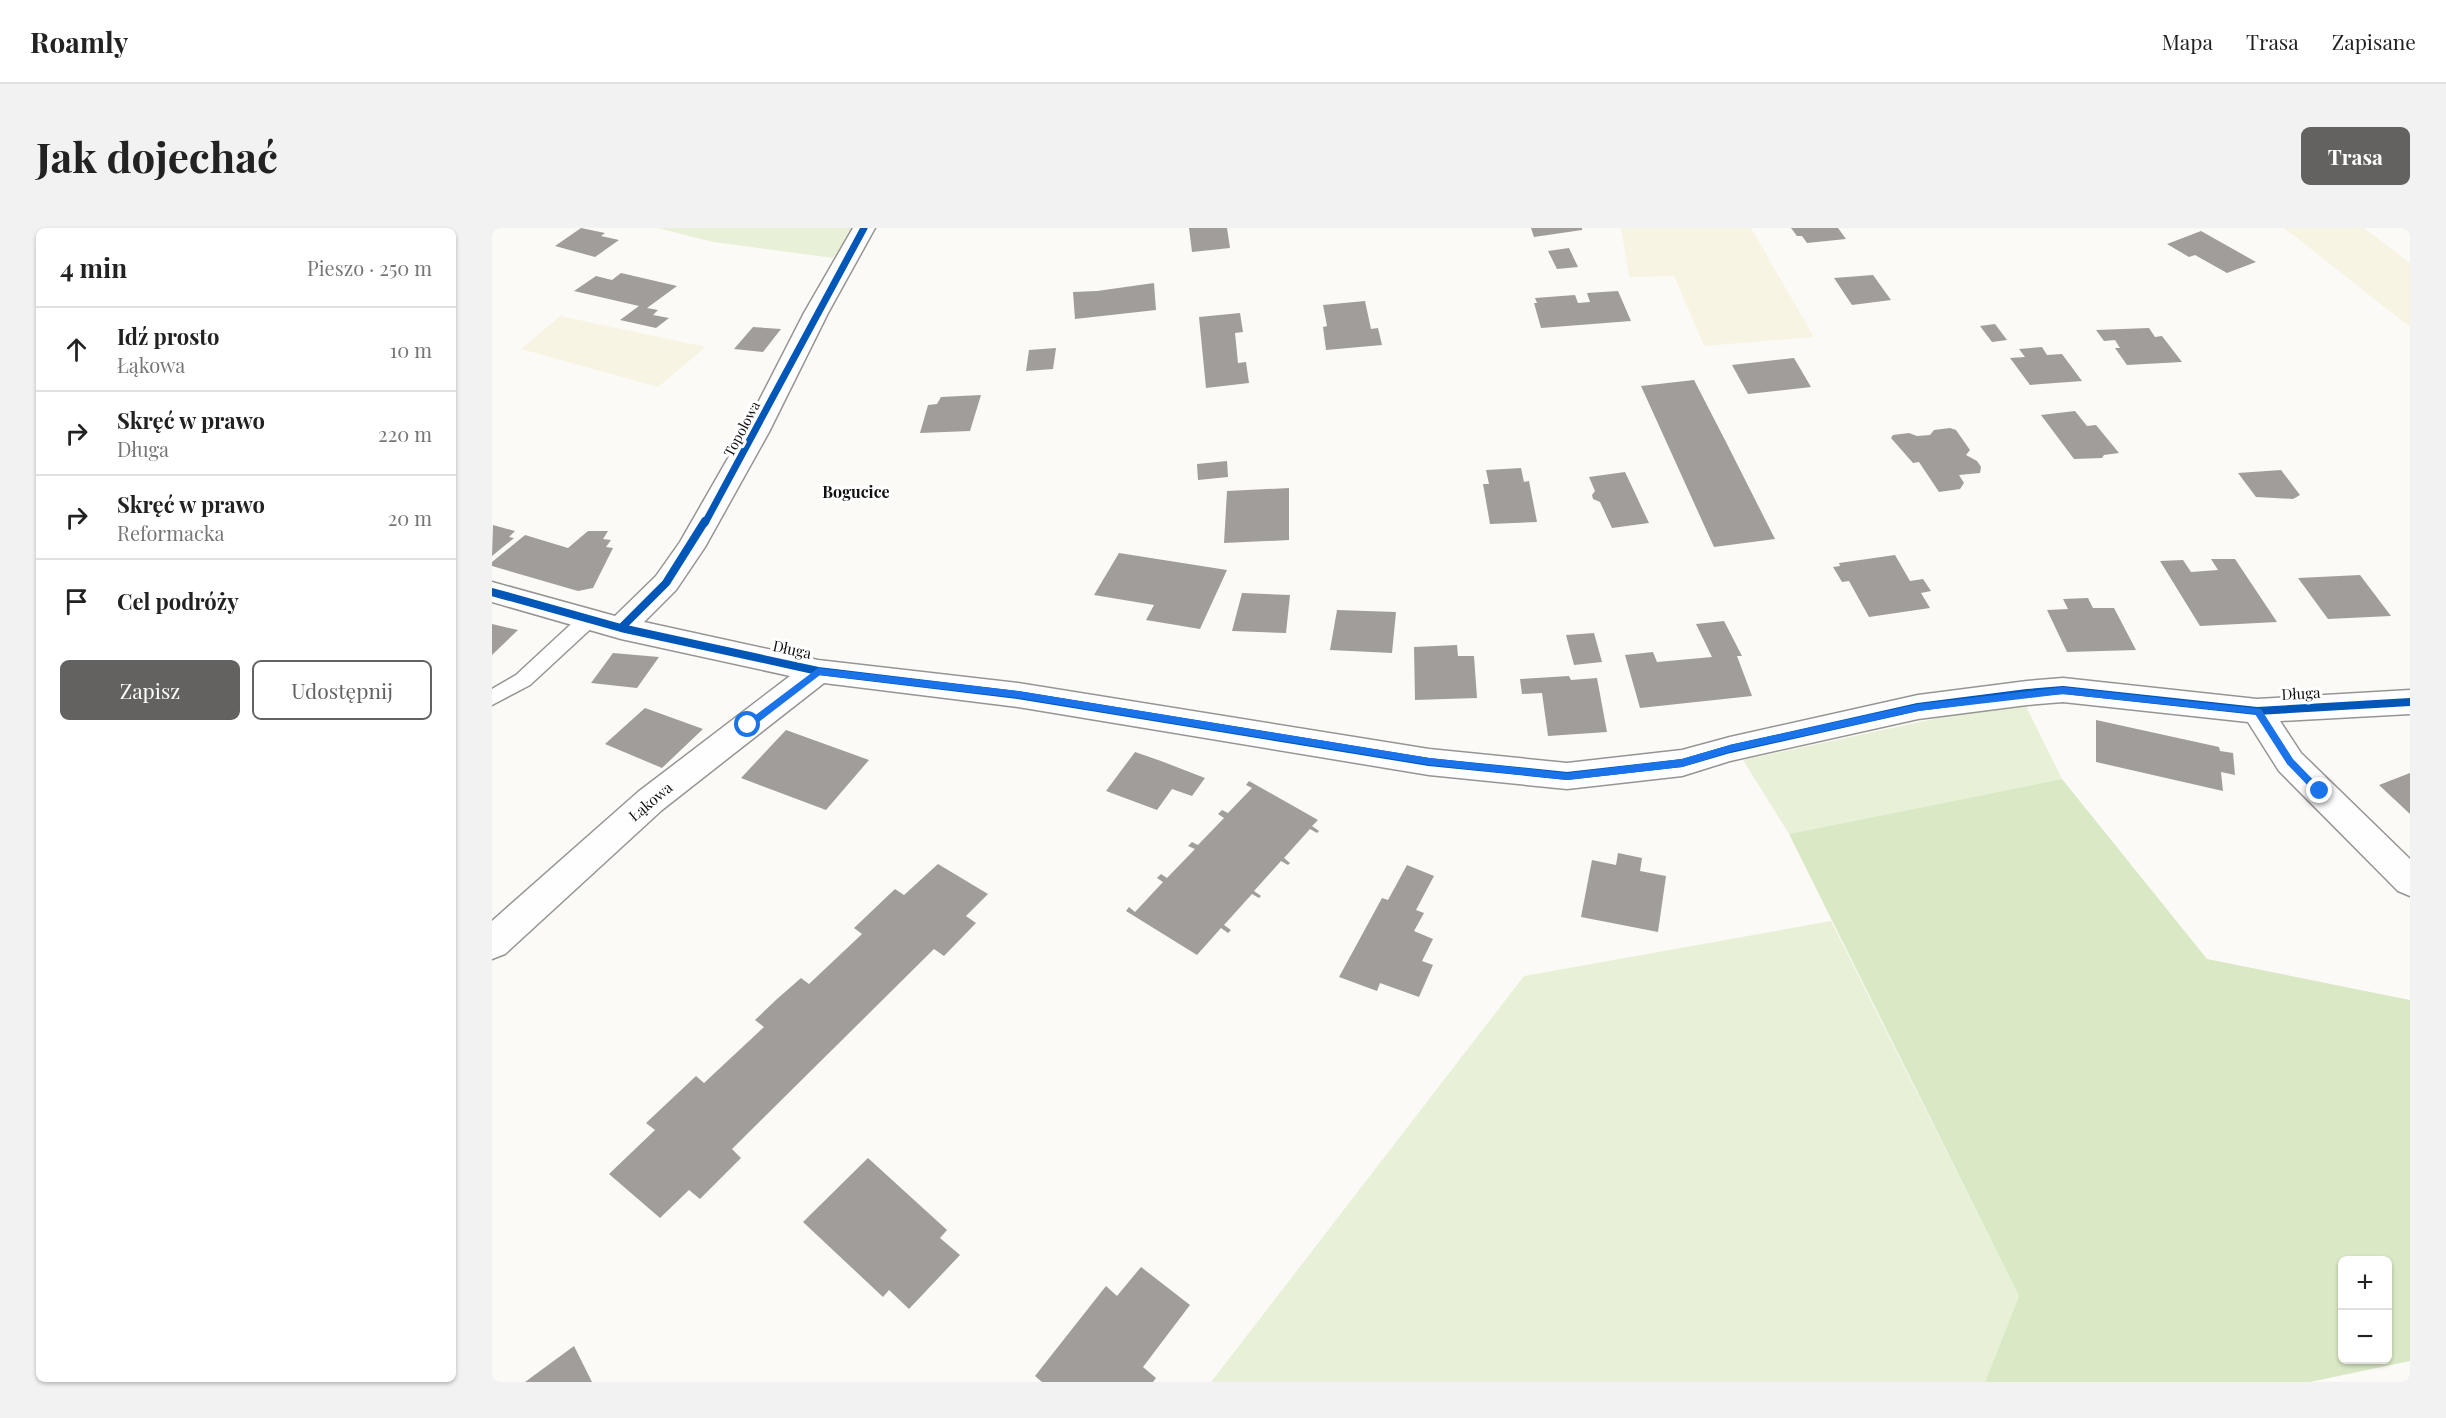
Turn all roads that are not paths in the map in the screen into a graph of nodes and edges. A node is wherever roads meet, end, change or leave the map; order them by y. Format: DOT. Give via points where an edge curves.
graph roads {
  1 [pos="864,228"];
  2 [pos="492,592"];
  3 [pos="590,618"];
  4 [pos="621,628"];
  5 [pos="818,671"];
  6 [pos="492,698"];
  7 [pos="2410,702"];
  8 [pos="2257,711"];
  9 [pos="2410,881"];
  10 [pos="492,943"];
  1 -- 4 [label="street, Topolowa" via="691,547 666,583"];
  2 -- 3 [label="street, Długa"];
  3 -- 4 [label="street, Długa"];
  3 -- 6 [label="lane" via="523,680"];
  4 -- 5 [label="street, Długa"];
  5 -- 8 [label="street, Długa" via="1018,695 1429,762 1567,776 1682,763 1918,707 2027,693 2063,690"];
  5 -- 10 [label="street, Łąkowa" via="650,801"];
  7 -- 8 [label="street, Długa"];
  8 -- 9 [label="street" via="2290,762"];
}
